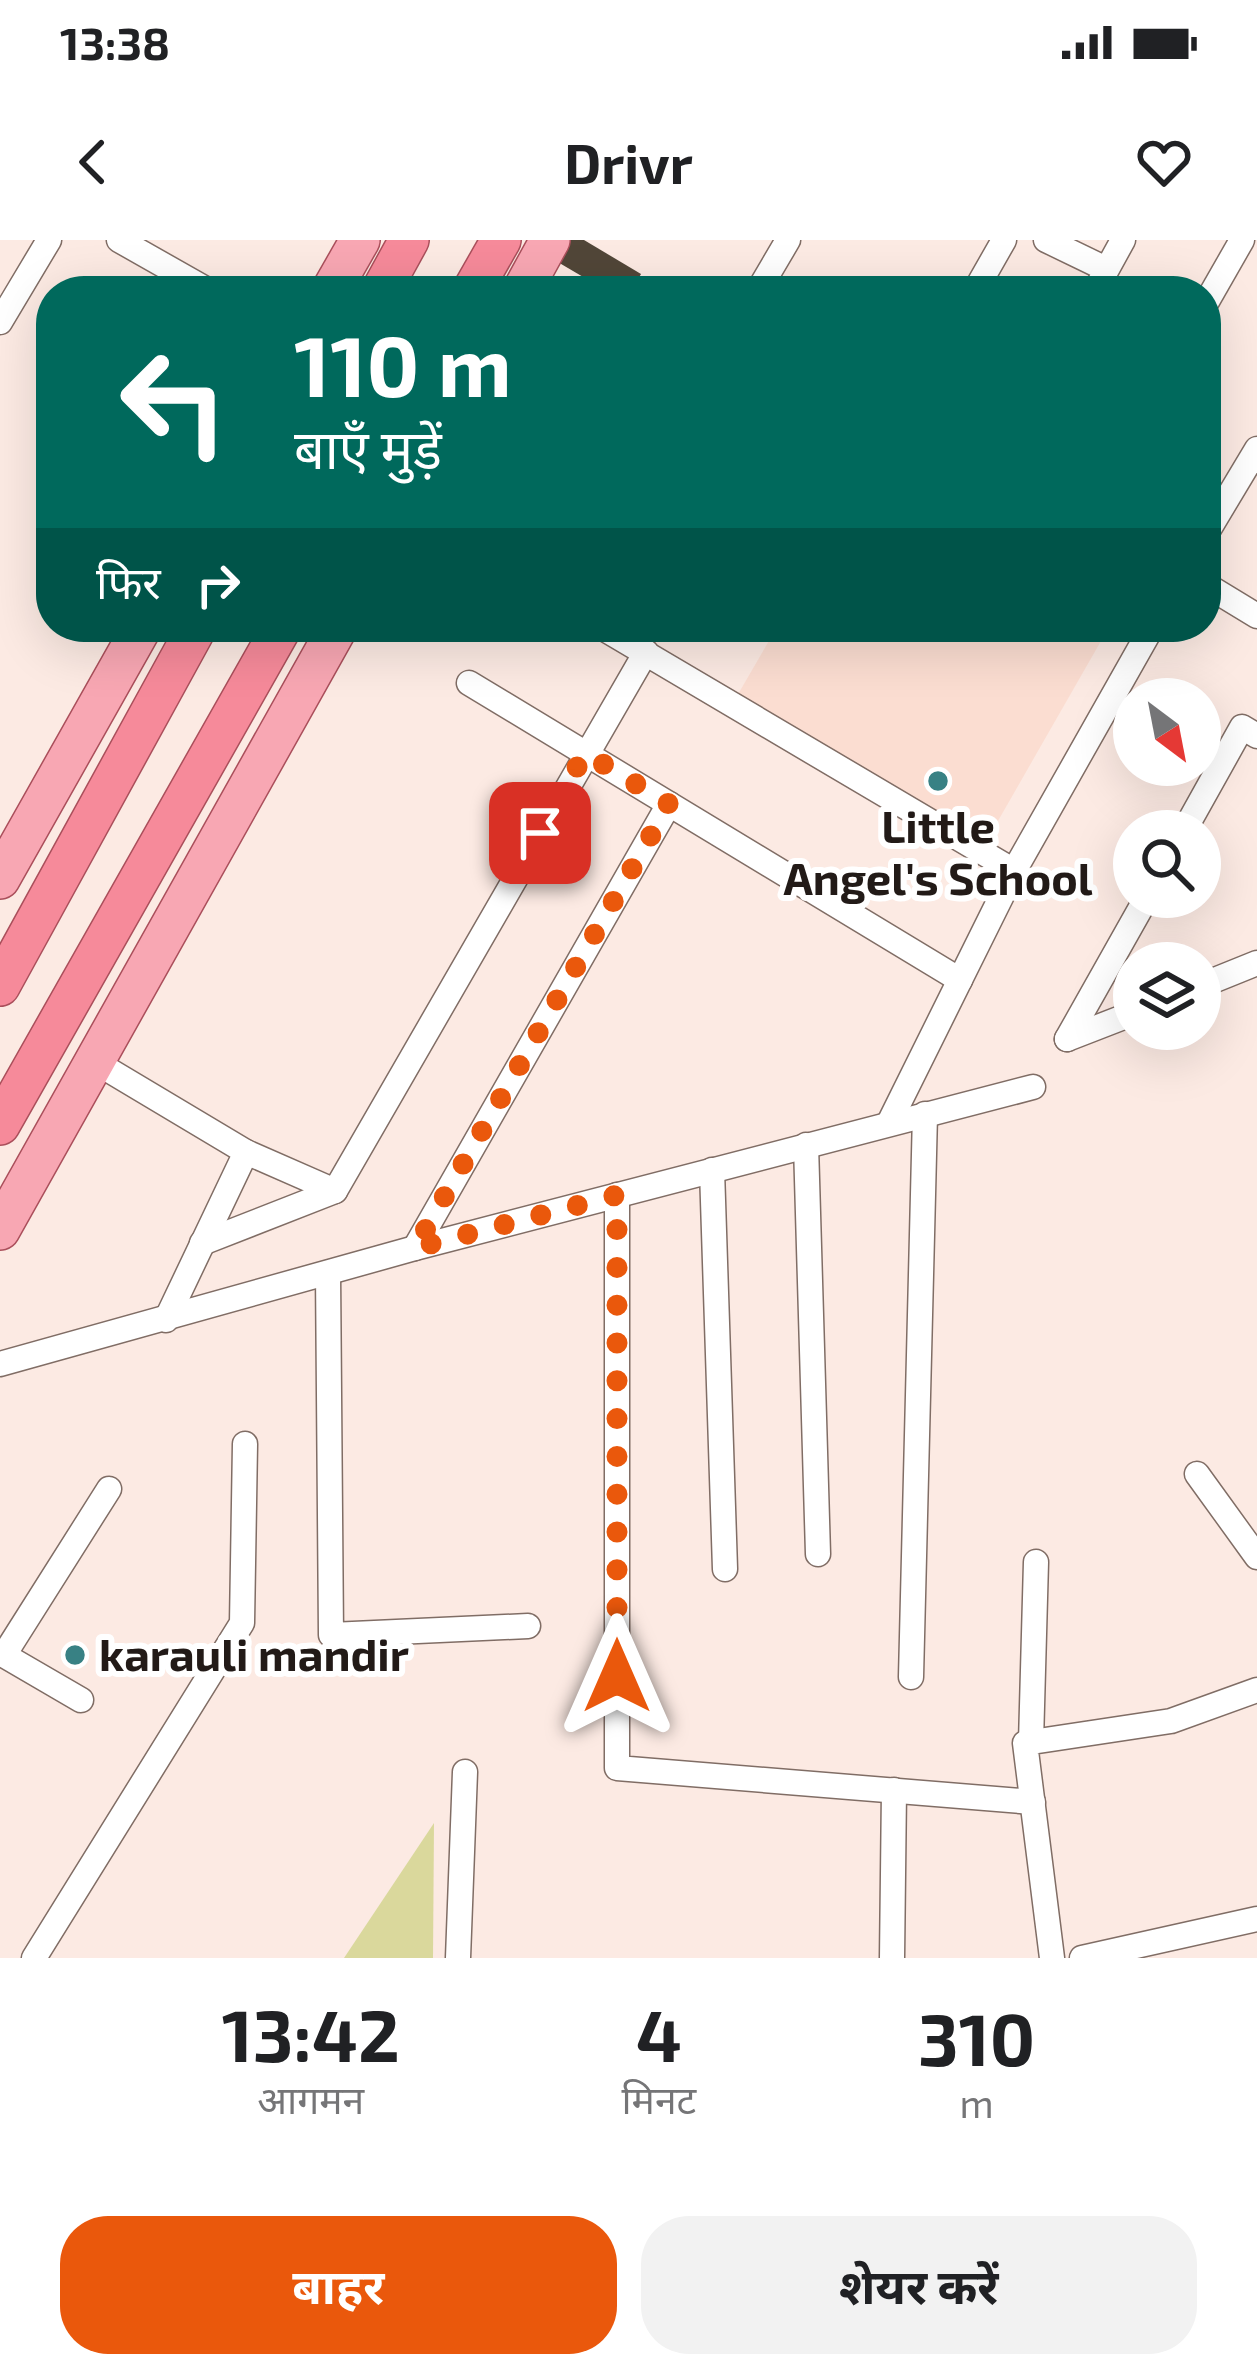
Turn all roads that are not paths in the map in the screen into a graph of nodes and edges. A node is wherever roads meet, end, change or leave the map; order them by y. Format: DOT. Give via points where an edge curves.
graph roads {
  1 [pos="49,240"];
  2 [pos="118,240"];
  3 [pos="360,240"];
  4 [pos="410,240"];
  5 [pos="501,240"];
  6 [pos="550,240"];
  7 [pos="788,240"];
  8 [pos="1004,240"];
  9 [pos="1046,240"];
  10 [pos="1123,240"];
  11 [pos="1238,249"];
  12 [pos="1257,271"];
  13 [pos="182,276"];
  14 [pos="340,276"];
  15 [pos="390,276"];
  16 [pos="481,276"];
  17 [pos="530,276"];
  18 [pos="767,276"];
  19 [pos="984,276"];
  20 [pos="1096,276"];
  21 [pos="1103,276"];
  22 [pos="1221,278"];
  23 [pos="0,322"];
  24 [pos="1257,449"];
  25 [pos="1221,509"];
  26 [pos="1221,594"];
  27 [pos="1257,616"];
  28 [pos="134,642"];
  29 [pos="189,642"];
  30 [pos="274,642"];
  31 [pos="330,642"];
  32 [pos="628,642"];
  33 [pos="1144,642"];
  34 [pos="646,652"];
  35 [pos="469,683"];
  36 [pos="1257,736"];
  37 [pos="585,753"];
  38 [pos="669,804"];
  39 [pos="1196,810"];
  40 [pos="1014,871"];
  41 [pos="0,879"];
  42 [pos="1113,958"];
  43 [pos="1257,963"];
  44 [pos="1221,978"];
  45 [pos="960,980"];
  46 [pos="0,986"];
  47 [pos="1113,1021"];
  48 [pos="97,1063"];
  49 [pos="1033,1087"];
  50 [pos="925,1114"];
  51 [pos="889,1123"];
  52 [pos="0,1126"];
  53 [pos="806,1145"];
  54 [pos="246,1152"];
  55 [pos="712,1170"];
  56 [pos="334,1191"];
  57 [pos="617,1195"];
  58 [pos="0,1230"];
  59 [pos="202,1244"];
  60 [pos="415,1248"];
  61 [pos="328,1273"];
  62 [pos="166,1320"];
  63 [pos="0,1364"];
  64 [pos="245,1444"];
  65 [pos="1197,1474"];
  66 [pos="109,1489"];
  67 [pos="818,1554"];
  68 [pos="1257,1558"];
  69 [pos="1036,1562"];
  70 [pos="724,1569"];
  71 [pos="529,1626"];
  72 [pos="2,1654"];
  73 [pos="911,1676"];
  74 [pos="1257,1690"];
  75 [pos="82,1700"];
  76 [pos="1030,1742"];
  77 [pos="466,1772"];
  78 [pos="894,1790"];
  79 [pos="1033,1802"];
  80 [pos="1257,1919"];
  81 [pos="34,1958"];
  82 [pos="458,1958"];
  83 [pos="892,1958"];
  84 [pos="1052,1958"];
  85 [pos="1082,1958"];
  1 -- 23 [label="street"];
  2 -- 13 [label="street"];
  3 -- 14 [label="main road"];
  4 -- 15 [label="highway"];
  5 -- 16 [label="highway"];
  6 -- 17 [label="main road"];
  7 -- 18 [label="street"];
  8 -- 19 [label="street"];
  9 -- 20 [label="street"];
  10 -- 21 [label="street"];
  11 -- 12 [label="street"];
  11 -- 22 [label="street"];
  24 -- 25 [label="street"];
  26 -- 27 [label="street"];
  28 -- 41 [label="main road"];
  29 -- 46 [label="highway"];
  30 -- 52 [label="highway"];
  31 -- 48 [label="main road"];
  32 -- 34 [label="street"];
  33 -- 40 [label="street"];
  34 -- 37 [label="street"];
  34 -- 40 [label="street"];
  35 -- 37 [label="street"];
  36 -- 39 [label="street" via="1242,728"];
  37 -- 38 [label="street"];
  37 -- 56 [label="street"];
  38 -- 45 [label="street"];
  38 -- 60 [label="street"];
  40 -- 45 [label="street"];
  42 -- 47 [label="street" via="1067,1040"];
  43 -- 44 [label="street"];
  45 -- 51 [label="street"];
  48 -- 54 [label="street"];
  48 -- 58 [label="main road"];
  49 -- 50 [label="street"];
  50 -- 51 [label="street"];
  50 -- 73 [label="street"];
  51 -- 53 [label="street"];
  53 -- 55 [label="street"];
  53 -- 67 [label="street"];
  54 -- 56 [label="street"];
  54 -- 59 [label="street"];
  55 -- 57 [label="street"];
  55 -- 70 [label="street"];
  56 -- 59 [label="street"];
  57 -- 60 [label="street"];
  57 -- 78 [label="street" via="617,1768"];
  59 -- 62 [label="street"];
  60 -- 61 [label="street"];
  61 -- 62 [label="street"];
  61 -- 71 [label="street" via="331,1635"];
  62 -- 63 [label="street"];
  64 -- 81 [label="street" via="242,1623"];
  65 -- 68 [label="street"];
  66 -- 72 [label="street"];
  69 -- 76 [label="street"];
  72 -- 75 [label="street"];
  74 -- 76 [label="street" via="1171,1721"];
  76 -- 79 [label="street"];
  77 -- 82 [label="street"];
  78 -- 79 [label="street"];
  78 -- 83 [label="street"];
  79 -- 84 [label="street"];
  80 -- 85 [label="street"];
}
